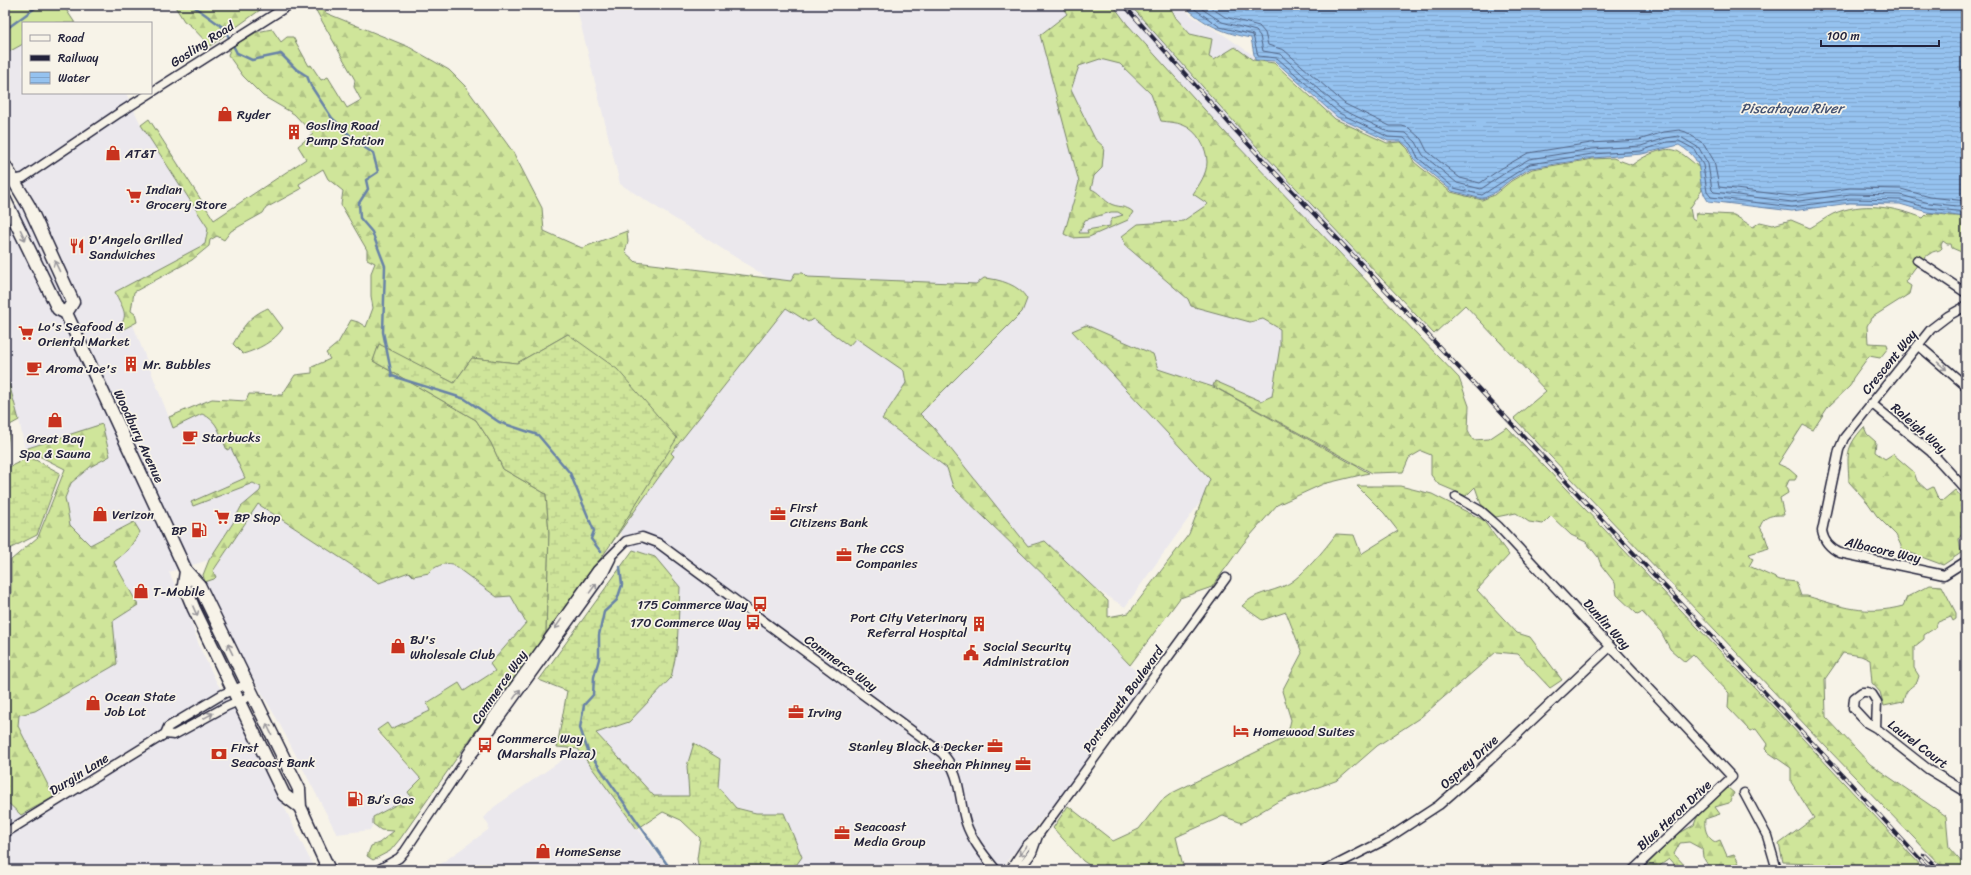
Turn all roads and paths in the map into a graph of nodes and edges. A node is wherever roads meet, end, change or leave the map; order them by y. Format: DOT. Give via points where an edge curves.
graph roads {
  1 [pos="289,5"];
  2 [pos="151,94"];
  3 [pos="152,94"];
  4 [pos="5,166"];
  5 [pos="15,183"];
  6 [pos="5,199"];
  7 [pos="1917,260"];
  8 [pos="1966,293"];
  9 [pos="1966,306"];
  10 [pos="66,313"];
  11 [pos="1918,345"];
  12 [pos="1966,386"];
  13 [pos="1871,403"];
  14 [pos="1841,444"];
  15 [pos="1966,490"];
  16 [pos="1456,497"];
  17 [pos="1966,561"];
  18 [pos="186,571"];
  19 [pos="1226,578"];
  20 [pos="1610,647"];
  21 [pos="250,690"];
  22 [pos="236,695"];
  23 [pos="1876,728"];
  24 [pos="165,734"];
  25 [pos="1732,777"];
  26 [pos="1966,792"];
  27 [pos="1744,793"];
  28 [pos="300,807"];
  29 [pos="5,833"];
  30 [pos="1039,834"];
  31 [pos="329,870"];
  32 [pos="378,870"];
  33 [pos="996,870"];
  34 [pos="1010,870"];
  35 [pos="1019,870"];
  36 [pos="1326,870"];
  37 [pos="1633,870"];
  38 [pos="1777,870"];
  1 -- 3 [label="street, Gosling Road"];
  2 -- 5 [label="street, Gosling Road"];
  4 -- 5 [label="main road"];
  5 -- 6 [label="main road, Gosling Road"];
  10 -- 5 [label="main road, one-way" via="73,302 41,230"];
  6 -- 10 [label="main road, Woodbury Avenue, one-way" via="58,309"];
  7 -- 8 [label="street"];
  9 -- 11 [label="street, Crescent Way" via="1938,322"];
  10 -- 18 [label="main road, Woodbury Avenue"];
  11 -- 12 [label="street, one-way"];
  11 -- 13 [label="street, Crescent Way"];
  13 -- 14 [label="street, Crescent Way"];
  13 -- 15 [label="street, Raleigh Way" via="1931,452"];
  14 -- 17 [label="street, Albacore Way" via="1822,526 1823,536 1828,545 1840,553 1944,575"];
  16 -- 20 [label="street, Dunlin Way" via="1481,511 1498,526"];
  21 -- 18 [label="main road, Woodbury Avenue, one-way" via="199,585"];
  18 -- 22 [label="main road, Woodbury Avenue, one-way" via="184,585"];
  19 -- 30 [label="street, Portsmouth Boulevard"];
  20 -- 25 [label="street, Dunlin Way"];
  20 -- 36 [label="street, Osprey Drive" via="1439,805 1387,839"];
  21 -- 22 [label="street, Durgin Lane"];
  21 -- 22 [label="street, Durgin Lane"];
  28 -- 21 [label="main road, Woodbury Avenue, one-way" via="299,789"];
  22 -- 24 [label="street, Durgin Lane" via="168,727"];
  24 -- 22 [label="street, Durgin Lane, one-way" via="174,735"];
  22 -- 28 [label="main road, Woodbury Avenue" via="284,795"];
  23 -- 26 [label="street, Laurel Court" via="1928,769"];
  24 -- 29 [label="street, Durgin Lane"];
  25 -- 37 [label="street, Blue Heron Drive"];
  27 -- 38 [label="street" via="1768,836"];
  28 -- 31 [label="main road, Woodbury Avenue"];
  30 -- 34 [label="street, Portsmouth Boulevard, one-way" via="1026,846"];
  30 -- 35 [label="street, Portsmouth Boulevard" via="1032,853"];
  32 -- 33 [label="street, Commerce Way" via="399,858 405,851 479,736 597,570 626,541 647,538 658,543 937,748 957,777 969,830"];
}
